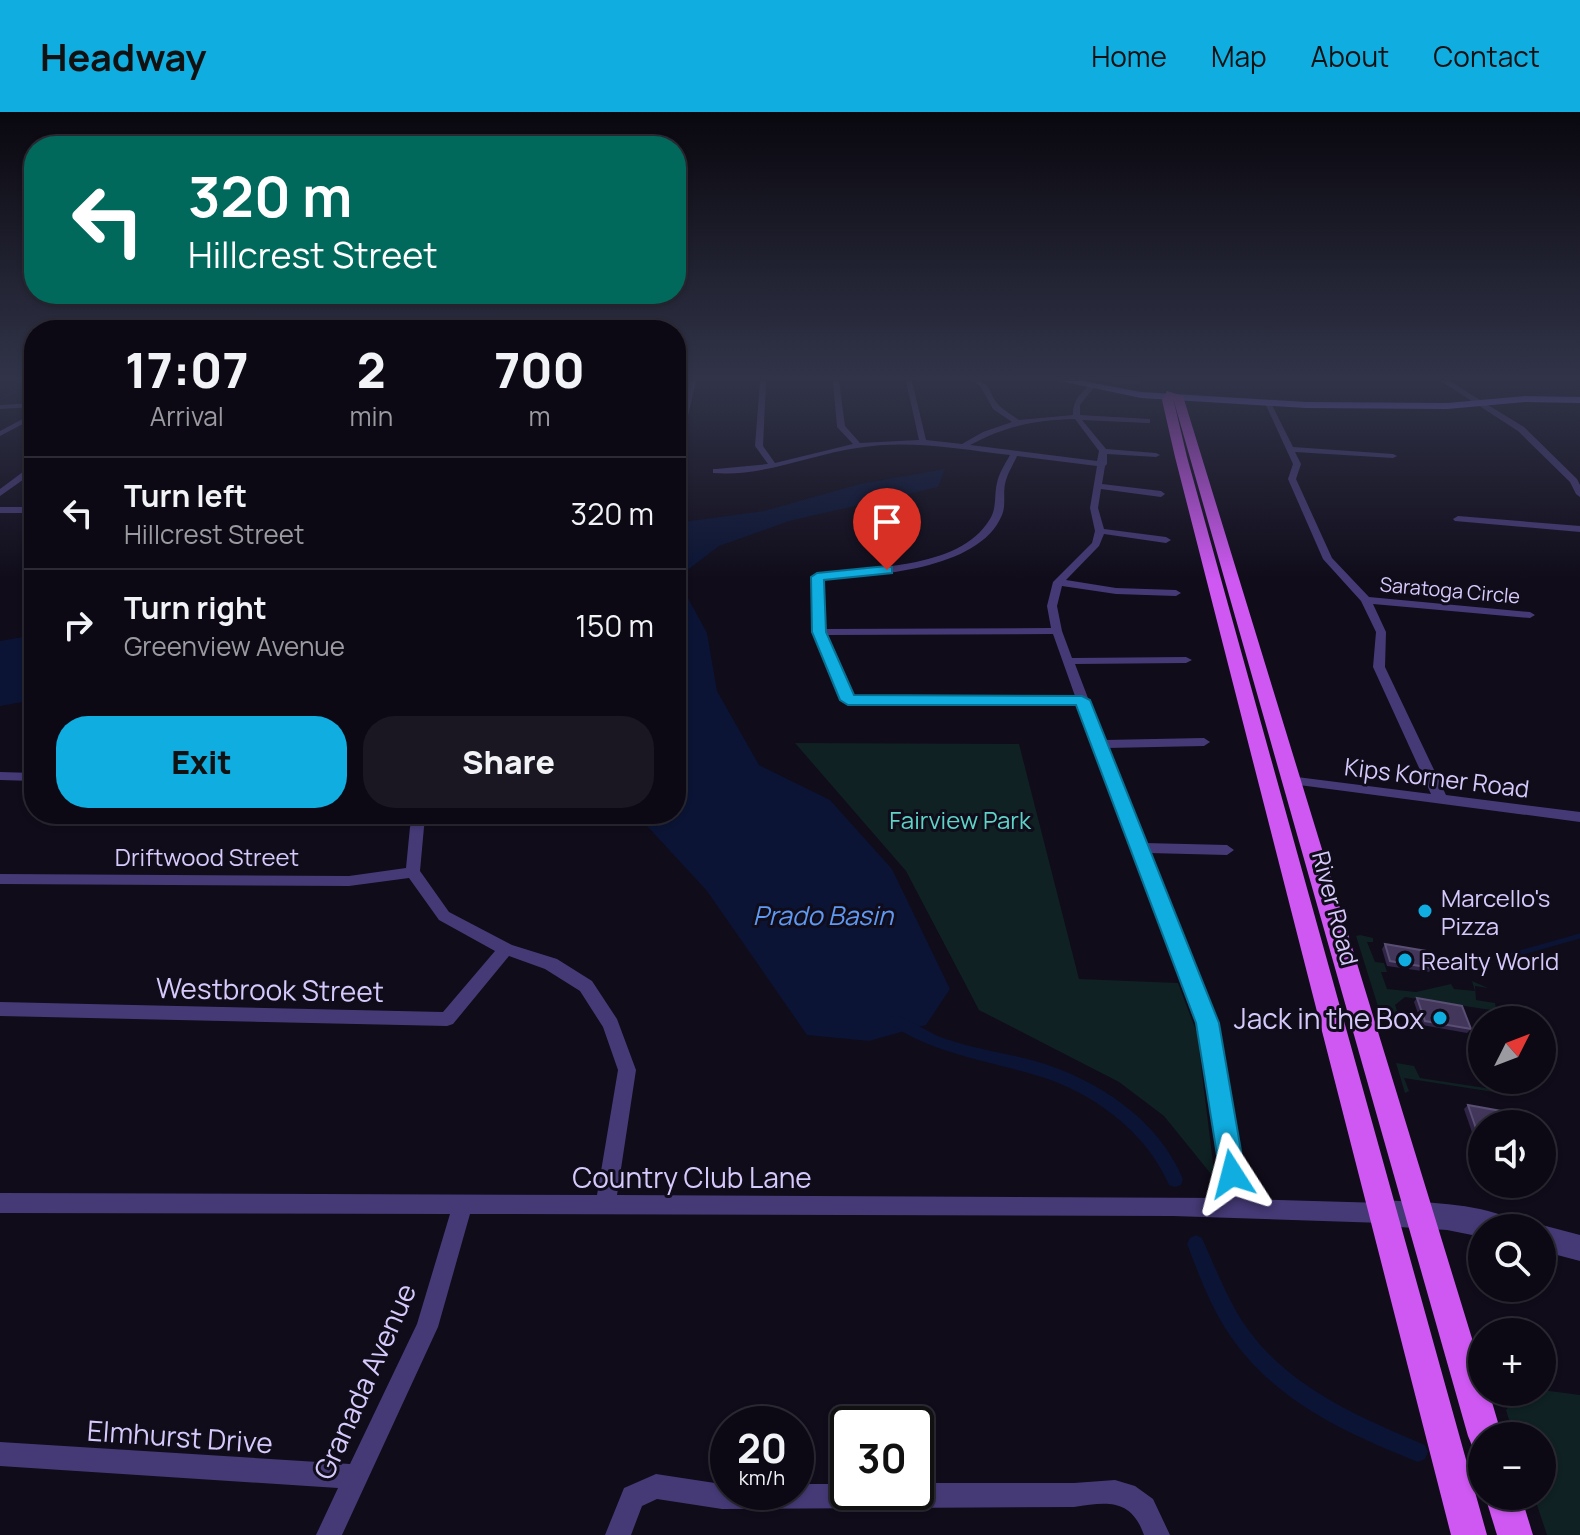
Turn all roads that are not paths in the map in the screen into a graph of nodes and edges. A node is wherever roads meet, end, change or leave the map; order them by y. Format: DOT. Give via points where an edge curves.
graph roads {
  1 [pos="760,447"];
  2 [pos="848,447"];
  3 [pos="982,447"];
  4 [pos="1097,447"];
  5 [pos="1184,447"];
  6 [pos="1188,447"];
  7 [pos="1540,447"];
  8 [pos="1289,449"];
  9 [pos="1015,452"];
  10 [pos="1156,455"];
  11 [pos="1393,456"];
  12 [pos="1103,457"];
  13 [pos="773,466"];
  14 [pos="716,471"];
  15 [pos="24,475"];
  16 [pos="1099,486"];
  17 [pos="0,493"];
  18 [pos="1161,494"];
  19 [pos="1580,494"];
  20 [pos="0,510"];
  21 [pos="24,510"];
  22 [pos="1458,519"];
  23 [pos="1580,529"];
  24 [pos="1100,531"];
  25 [pos="1166,540"];
  26 [pos="1058,582"];
  27 [pos="1176,593"];
  28 [pos="1366,600"];
  29 [pos="1530,615"];
  30 [pos="1057,631"];
  31 [pos="819,632"];
  32 [pos="1186,660"];
  33 [pos="1068,661"];
  34 [pos="1082,700"];
  35 [pos="1204,742"];
  36 [pos="1100,744"];
  37 [pos="0,776"];
  38 [pos="24,777"];
  39 [pos="1289,780"];
  40 [pos="1441,800"];
  41 [pos="1580,817"];
  42 [pos="418,824"];
  43 [pos="1138,848"];
  44 [pos="1227,850"];
  45 [pos="413,872"];
  46 [pos="0,879"];
  47 [pos="506,949"];
  48 [pos="0,1009"];
  49 [pos="0,1203"];
  50 [pos="463,1204"];
  51 [pos="605,1204"];
  52 [pos="1241,1208"];
  53 [pos="1383,1213"];
  54 [pos="1418,1216"];
  55 [pos="1468,1221"];
  56 [pos="1556,1242"];
  57 [pos="1580,1248"];
  58 [pos="1481,1422"];
  59 [pos="0,1454"];
  60 [pos="355,1477"];
  61 [pos="1507,1510"];
  62 [pos="329,1535"];
  63 [pos="618,1535"];
  64 [pos="1157,1535"];
  65 [pos="1469,1535"];
  66 [pos="1515,1535"];
  1 -- 13 [label="street"];
  2 -- 13 [label="street"];
  3 -- 9 [label="street"];
  4 -- 12 [label="street"];
  5 -- 53 [label="main road, River Road" via="1232,653"];
  6 -- 39 [label="main road, River Road"];
  7 -- 19 [label="street"];
  8 -- 11 [label="street"];
  8 -- 28 [label="street" via="1297,464 1292,479 1328,559"];
  9 -- 12 [label="street"];
  9 -- 31 [label="street" via="1002,480 998,516 978,540 940,558 817,577"];
  10 -- 12 [label="street"];
  12 -- 16 [label="street"];
  13 -- 14 [label="street"];
  15 -- 17 [label="street"];
  16 -- 18 [label="street"];
  16 -- 24 [label="street" via="1094,508"];
  20 -- 21 [label="street"];
  22 -- 23 [label="street"];
  24 -- 25 [label="street"];
  24 -- 26 [label="street" via="1096,544"];
  26 -- 27 [label="street"];
  26 -- 30 [label="street" via="1052,606"];
  28 -- 29 [label="street, Saratoga Circle"];
  28 -- 40 [label="street" via="1381,632 1379,667"];
  30 -- 31 [label="street"];
  30 -- 33 [label="street"];
  31 -- 34 [label="street" via="848,700"];
  32 -- 33 [label="street"];
  33 -- 34 [label="street"];
  34 -- 36 [label="street"];
  35 -- 36 [label="street"];
  36 -- 43 [label="street"];
  37 -- 38 [label="street"];
  39 -- 40 [label="street, Kips Korner Road"];
  39 -- 54 [label="main road, River Road"];
  40 -- 41 [label="street, Kips Korner Road"];
  42 -- 45 [label="street"];
  43 -- 44 [label="street"];
  43 -- 52 [label="street" via="1207,1023"];
  45 -- 46 [label="street, Driftwood Street" via="349,881"];
  45 -- 47 [label="street" via="444,916"];
  47 -- 48 [label="street, Westbrook Street" via="447,1019"];
  47 -- 51 [label="street" via="551,964 586,986 611,1024 627,1070"];
  49 -- 50 [label="street, Country Club Lane"];
  50 -- 51 [label="street, Country Club Lane"];
  50 -- 60 [label="street, Granada Avenue" via="427,1327"];
  51 -- 52 [label="street, Country Club Lane"];
  52 -- 53 [label="street, Country Club Lane"];
  53 -- 54 [label="street"];
  53 -- 65 [label="main road, River Road"];
  54 -- 55 [label="street"];
  54 -- 58 [label="main road, River Road"];
  56 -- 57 [label="street"];
  59 -- 60 [label="street, Elmhurst Drive"];
  60 -- 62 [label="street, Granada Avenue"];
  61 -- 66 [label="main road"];
  63 -- 64 [label="street" via="633,1497 656,1486 722,1497 1074,1495 1104,1489 1123,1492 1143,1505"];
}
